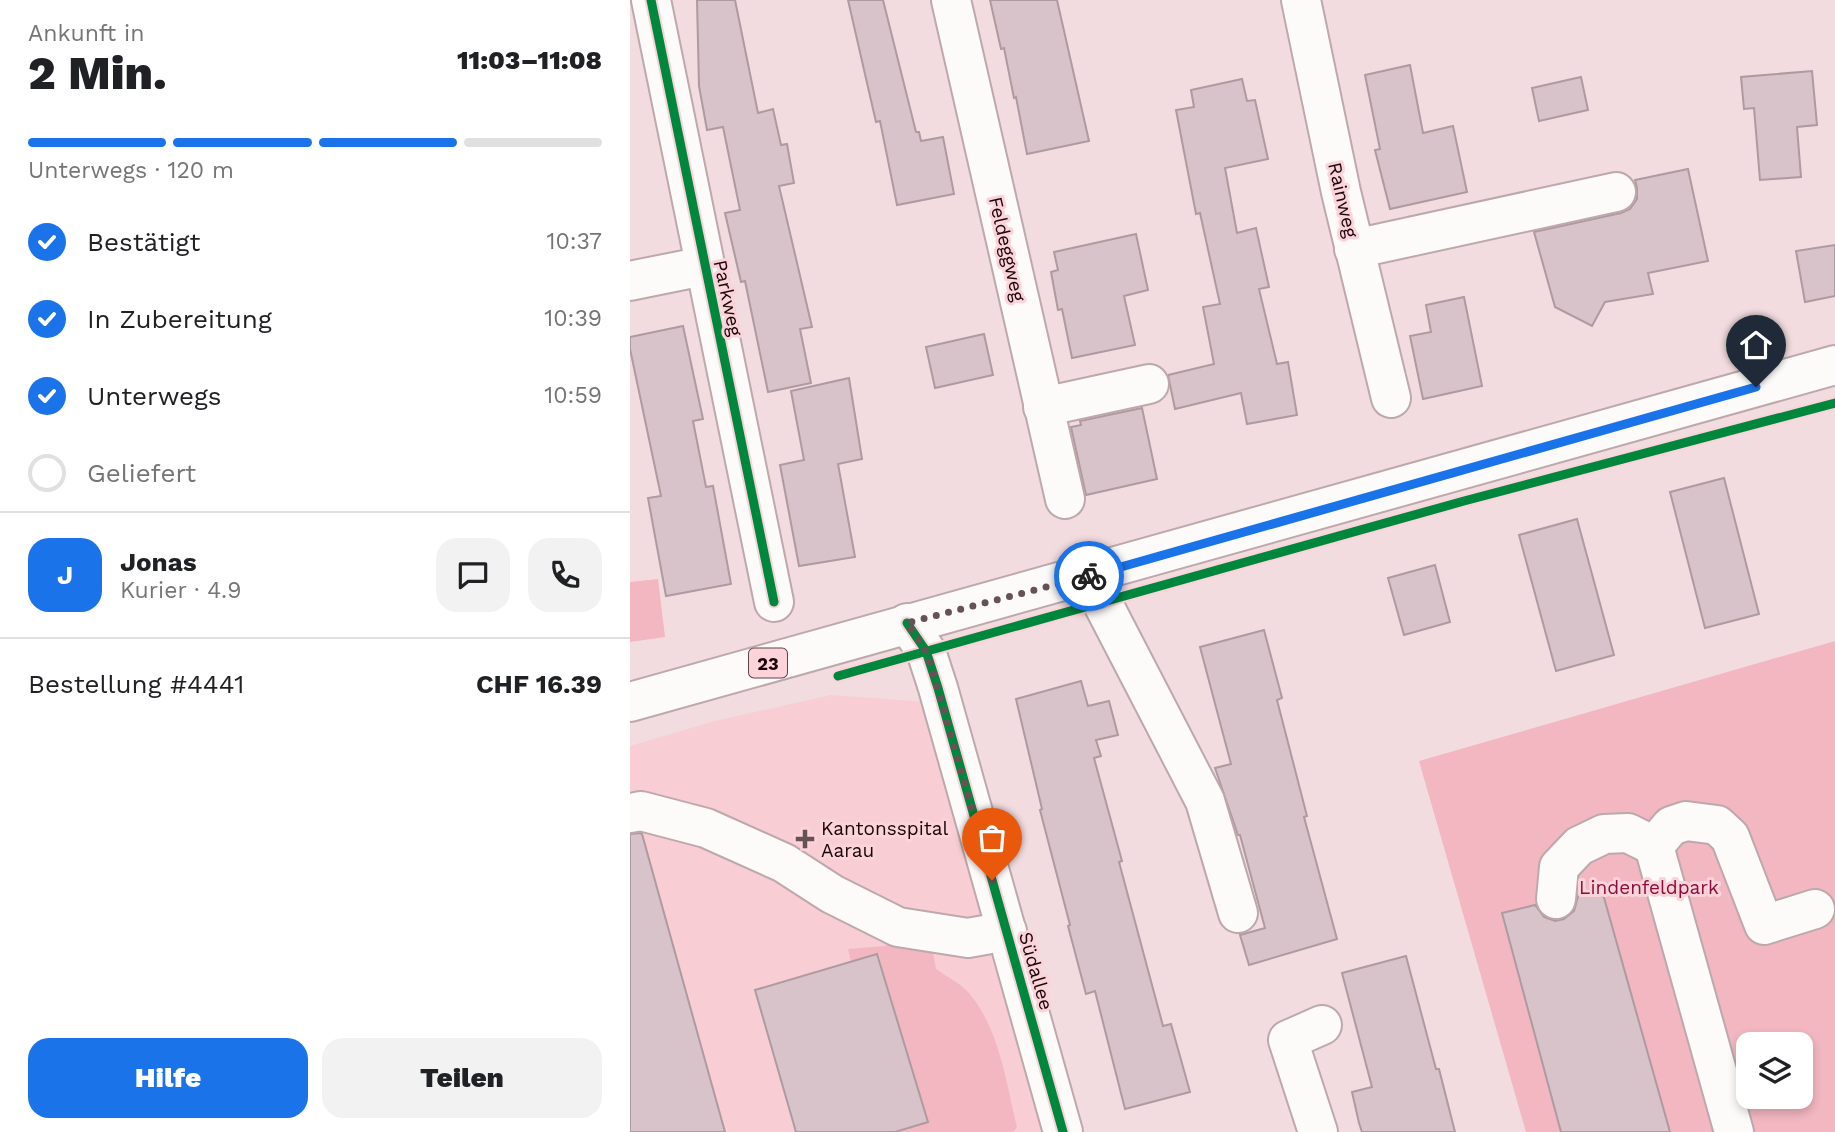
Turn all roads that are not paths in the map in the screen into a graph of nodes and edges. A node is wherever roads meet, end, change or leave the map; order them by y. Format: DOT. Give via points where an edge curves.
graph roads {
  1 [pos="651,0"];
  2 [pos="951,0"];
  3 [pos="1301,0"];
  4 [pos="1616,192"];
  5 [pos="1354,249"];
  6 [pos="704,266"];
  7 [pos="630,281"];
  8 [pos="1835,365"];
  9 [pos="1149,384"];
  10 [pos="1391,398"];
  11 [pos="1043,407"];
  12 [pos="1065,499"];
  13 [pos="1093,575"];
  14 [pos="774,602"];
  15 [pos="907,623"];
  16 [pos="630,702"];
  17 [pos="630,813"];
  18 [pos="1654,846"];
  19 [pos="1556,899"];
  20 [pos="1815,909"];
  21 [pos="1238,913"];
  22 [pos="1007,931"];
  23 [pos="1322,1025"];
  24 [pos="1063,1132"];
  25 [pos="1318,1132"];
  26 [pos="1734,1132"];
  1 -- 6 [label="street, Parkweg"];
  2 -- 11 [label="street, Feldeggweg"];
  3 -- 5 [label="street, Rainweg"];
  4 -- 5 [label="street"];
  5 -- 10 [label="street, Rainweg"];
  6 -- 7 [label="street"];
  6 -- 14 [label="street, Parkweg"];
  8 -- 13 [label="street, 23"];
  9 -- 11 [label="street"];
  11 -- 12 [label="street, Feldeggweg"];
  13 -- 15 [label="street, 23"];
  13 -- 21 [label="street" via="1102,602 1205,800"];
  15 -- 16 [label="street, 23"];
  15 -- 22 [label="street, Südallee" via="926,651"];
  17 -- 22 [label="street" via="641,811 706,828 784,863 832,894 898,927 968,938"];
  18 -- 19 [label="street" via="1628,833 1604,834 1579,846 1559,867"];
  18 -- 20 [label="street" via="1671,826 1686,821 1717,825 1730,837 1764,925"];
  18 -- 26 [label="street"];
  22 -- 24 [label="street, Südallee"];
  23 -- 25 [label="street" via="1288,1040"];
}
